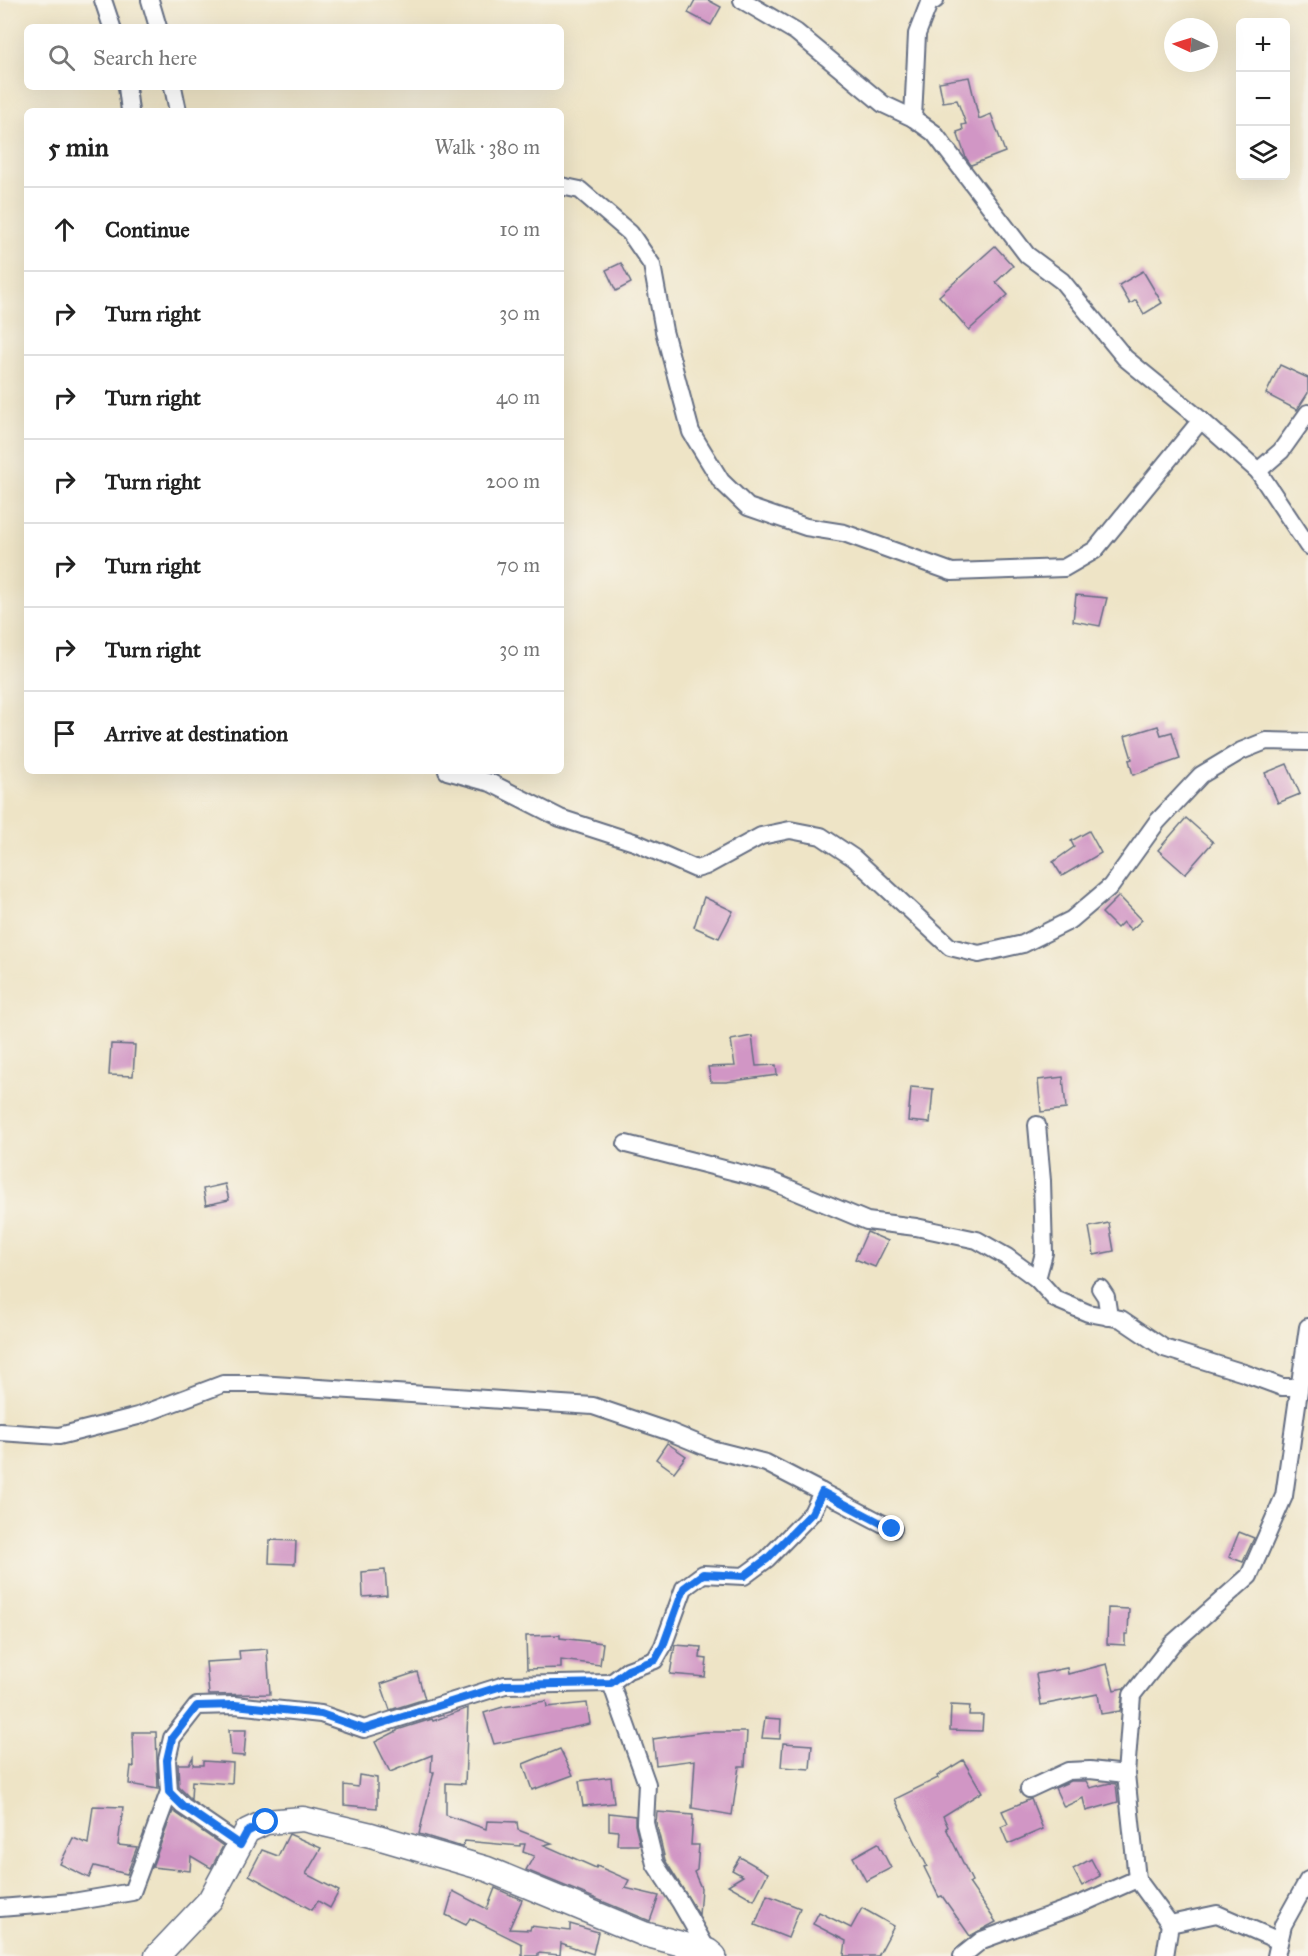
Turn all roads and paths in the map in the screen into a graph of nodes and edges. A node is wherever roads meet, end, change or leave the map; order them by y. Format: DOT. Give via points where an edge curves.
graph roads {
  1 [pos="103,0"];
  2 [pos="150,0"];
  3 [pos="742,0"];
  4 [pos="935,0"];
  5 [pos="111,24"];
  6 [pos="157,24"];
  7 [pos="127,90"];
  8 [pos="174,90"];
  9 [pos="130,108"];
  10 [pos="177,108"];
  11 [pos="913,118"];
  12 [pos="564,187"];
  13 [pos="1308,413"];
  14 [pos="1201,420"];
  15 [pos="1258,471"];
  16 [pos="1308,546"];
  17 [pos="1308,742"];
  18 [pos="458,774"];
  19 [pos="1037,1125"];
  20 [pos="626,1144"];
  21 [pos="1037,1279"];
  22 [pos="1100,1288"];
  23 [pos="1109,1317"];
  24 [pos="1308,1327"];
  25 [pos="1299,1387"];
  26 [pos="0,1432"];
  27 [pos="822,1492"];
  28 [pos="892,1529"];
  29 [pos="611,1683"];
  30 [pos="1126,1774"];
  31 [pos="1029,1789"];
  32 [pos="169,1792"];
  33 [pos="240,1845"];
  34 [pos="1137,1879"];
  35 [pos="1308,1881"];
  36 [pos="0,1908"];
  37 [pos="1170,1924"];
  38 [pos="1277,1949"];
  39 [pos="711,1954"];
  40 [pos="157,1956"];
  41 [pos="962,1956"];
  42 [pos="1165,1956"];
  1 -- 5 [label="street"];
  2 -- 6 [label="street"];
  3 -- 11 [label="street" via="796,32 883,104"];
  4 -- 11 [label="street" via="929,3 917,34"];
  7 -- 9 [label="street"];
  8 -- 10 [label="street"];
  11 -- 14 [label="street" via="934,133 1027,255 1062,281 1125,358"];
  12 -- 14 [label="street" via="580,190 614,218 630,233 651,265 691,432 721,481 748,507 806,527 844,533 952,572 1064,568 1095,550"];
  13 -- 15 [label="street" via="1281,451"];
  14 -- 15 [label="street"];
  15 -- 16 [label="street"];
  17 -- 18 [label="street" via="1266,741 1240,751 1201,775 1156,822 1111,886 1071,920 1023,944 979,954 950,947 854,858 821,836 790,830 761,836 696,869 637,843 560,819 491,783"];
  19 -- 21 [label="street" via="1044,1253"];
  20 -- 21 [label="street" via="771,1181 867,1221 977,1240"];
  21 -- 23 [label="street" via="1054,1299"];
  22 -- 23 [label="street" via="1106,1297"];
  23 -- 25 [label="street" via="1121,1319 1164,1348 1282,1387"];
  24 -- 25 [label="street"];
  25 -- 30 [label="street" via="1284,1496 1249,1576 1172,1644 1132,1695"];
  26 -- 27 [label="street" via="59,1436 138,1416 223,1384 581,1405 711,1449 766,1463"];
  27 -- 28 [label="street"];
  27 -- 29 [label="street" via="812,1513 767,1559 744,1576 703,1574 684,1588 655,1660 628,1670"];
  29 -- 32 [label="street" via="505,1685 364,1729 321,1714 235,1705 197,1706 172,1738 167,1760"];
  29 -- 39 [label="street" via="647,1784 645,1823 656,1864"];
  30 -- 31 [label="street" via="1068,1771"];
  30 -- 34 [label="street"];
  32 -- 33 [label="street"];
  32 -- 36 [label="street" via="132,1892"];
  33 -- 39 [label="main road" via="247,1832 266,1822 303,1819 487,1869 644,1934"];
  33 -- 40 [label="main road" via="210,1900"];
  34 -- 37 [label="street"];
  34 -- 41 [label="street" via="982,1940"];
  35 -- 38 [label="street" via="1283,1926"];
  37 -- 38 [label="street" via="1217,1914"];
  37 -- 42 [label="street"];
}
